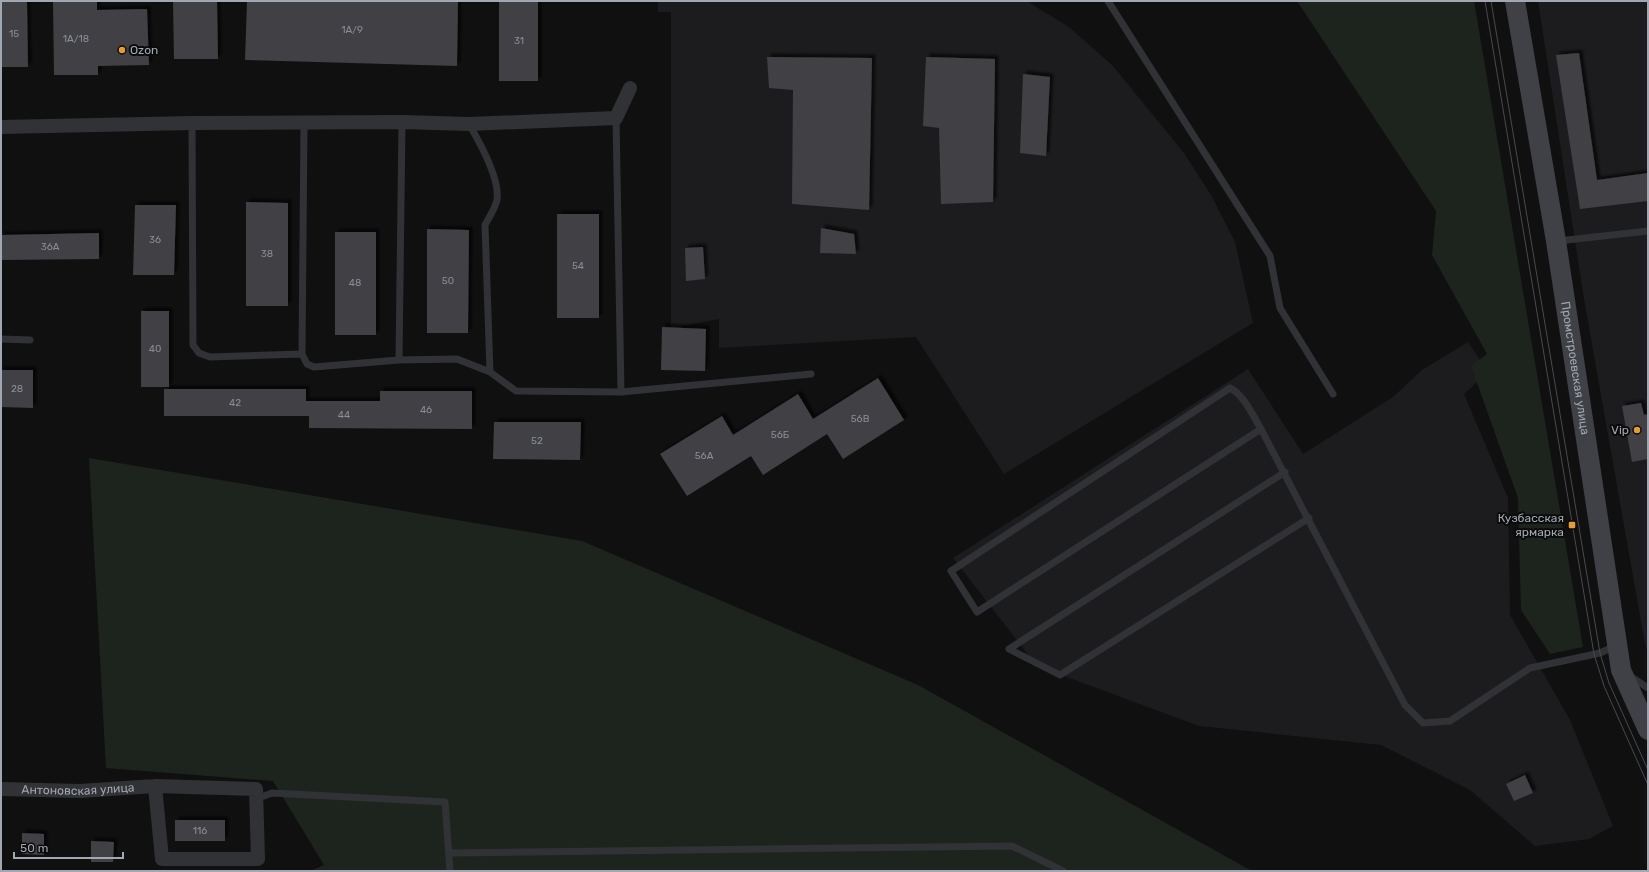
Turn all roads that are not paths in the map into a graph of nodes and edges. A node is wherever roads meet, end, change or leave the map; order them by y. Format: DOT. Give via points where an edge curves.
graph roads {
  1 [pos="1108,1"];
  2 [pos="1515,1"];
  3 [pos="630,88"];
  4 [pos="616,118"];
  5 [pos="402,122"];
  6 [pos="192,123"];
  7 [pos="304,124"];
  8 [pos="469,124"];
  9 [pos="1,127"];
  10 [pos="1648,231"];
  11 [pos="1556,241"];
  12 [pos="1,339"];
  13 [pos="30,340"];
  14 [pos="302,354"];
  15 [pos="400,360"];
  16 [pos="490,372"];
  17 [pos="811,374"];
  18 [pos="622,392"];
  19 [pos="1332,394"];
  20 [pos="1261,428"];
  21 [pos="1285,472"];
  22 [pos="1309,518"];
  23 [pos="1618,646"];
  24 [pos="1621,670"];
  25 [pos="1648,688"];
  26 [pos="1648,730"];
  27 [pos="155,786"];
  28 [pos="1,789"];
  29 [pos="256,799"];
  30 [pos="450,853"];
  31 [pos="450,871"];
  32 [pos="1063,871"];
  1 -- 19 [label="lane" via="1270,256 1280,308"];
  2 -- 11 [label="street, Промстроевская улица"];
  3 -- 4 [label="street"];
  4 -- 8 [label="street"];
  4 -- 18 [label="lane"];
  5 -- 7 [label="street"];
  5 -- 8 [label="street"];
  5 -- 15 [label="lane"];
  6 -- 7 [label="street"];
  6 -- 9 [label="street"];
  6 -- 14 [label="lane" via="193,345 199,353 210,357"];
  7 -- 14 [label="lane"];
  8 -- 16 [label="lane" via="488,159 497,199 485,225"];
  10 -- 11 [label="lane"];
  11 -- 23 [label="street, Промстроевская улица"];
  12 -- 13 [label="lane"];
  14 -- 15 [label="lane" via="307,364 314,367"];
  15 -- 16 [label="lane" via="457,359"];
  16 -- 18 [label="lane" via="516,391"];
  17 -- 18 [label="lane"];
  20 -- 20 [label="lane" via="1240,396 1230,388 951,571 977,612"];
  20 -- 21 [label="lane"];
  21 -- 22 [label="lane"];
  21 -- 22 [label="lane" via="1010,649 1060,675"];
  22 -- 23 [label="lane" via="1405,705 1422,723 1450,721 1530,668 1600,653"];
  23 -- 24 [label="street, Промстроевская улица"];
  24 -- 25 [label="lane"];
  24 -- 26 [label="street, Промстроевская улица"];
  27 -- 28 [label="street, Антоновская улица" via="80,790"];
  27 -- 29 [label="street, Антоновская улица" via="256,789"];
  27 -- 29 [label="street" via="162,859 258,859"];
  29 -- 30 [label="lane" via="272,793 445,802"];
  30 -- 31 [label="lane"];
  30 -- 32 [label="lane" via="1012,846"];
}
